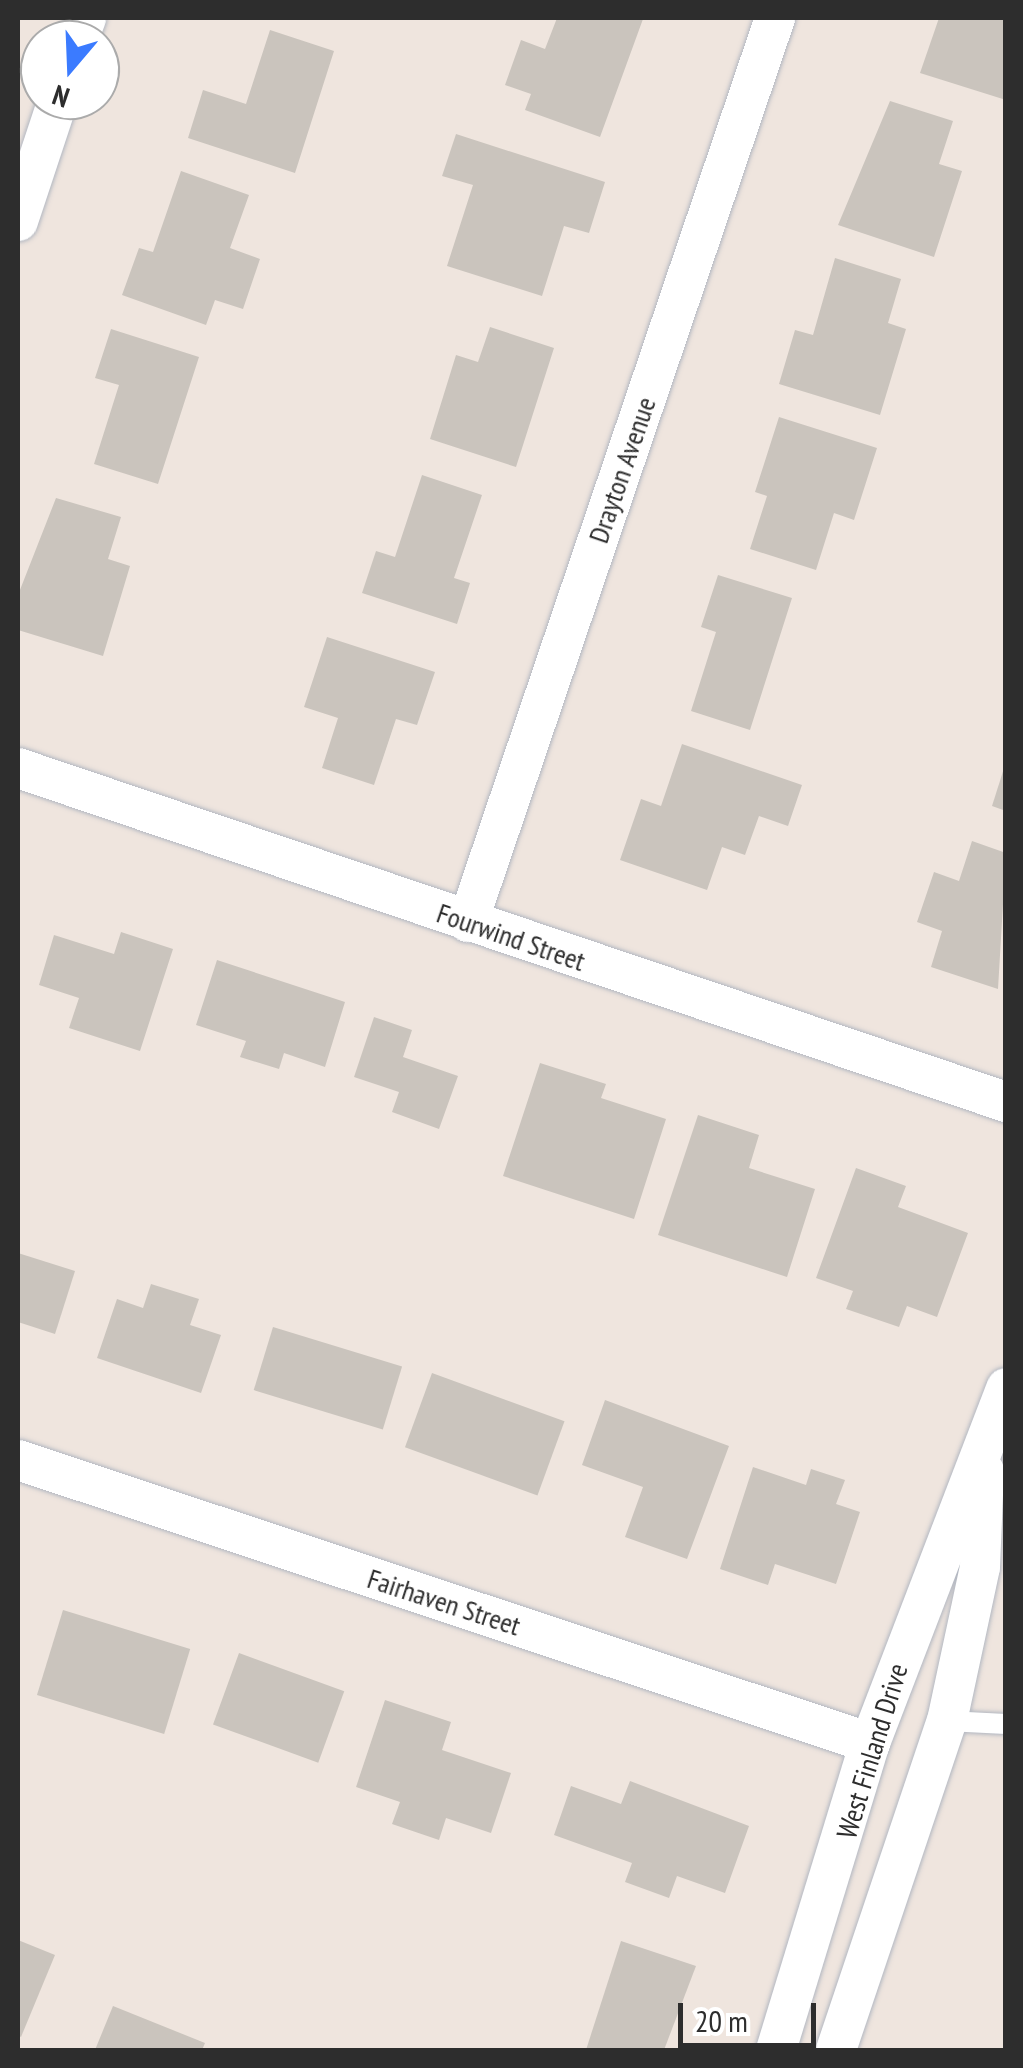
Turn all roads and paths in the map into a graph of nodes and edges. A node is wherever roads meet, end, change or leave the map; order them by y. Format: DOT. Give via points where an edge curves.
graph roads {
  1 [pos="775,18"];
  2 [pos="51,120"];
  3 [pos="18,221"];
  4 [pos="18,768"];
  5 [pos="468,922"];
  6 [pos="1006,1102"];
  7 [pos="1006,1388"];
  8 [pos="985,1458"];
  9 [pos="18,1460"];
  10 [pos="946,1721"];
  11 [pos="1006,1724"];
  12 [pos="870,1743"];
  13 [pos="776,2050"];
  14 [pos="836,2050"];
  1 -- 5 [label="street, Drayton Avenue"];
  2 -- 3 [label="street"];
  4 -- 5 [label="street, Fourwind Street"];
  5 -- 6 [label="street, Fourwind Street"];
  7 -- 8 [label="street, West Finland Drive"];
  8 -- 10 [label="street, West Finland Drive" via="980,1568"];
  8 -- 12 [label="street, West Finland Drive" via="936,1553"];
  9 -- 12 [label="street, Fairhaven Street"];
  10 -- 11 [label="lane"];
  10 -- 12 [label="street" via="906,1722"];
  10 -- 14 [label="street, West Finland Drive"];
  12 -- 13 [label="street, West Finland Drive"];
}
